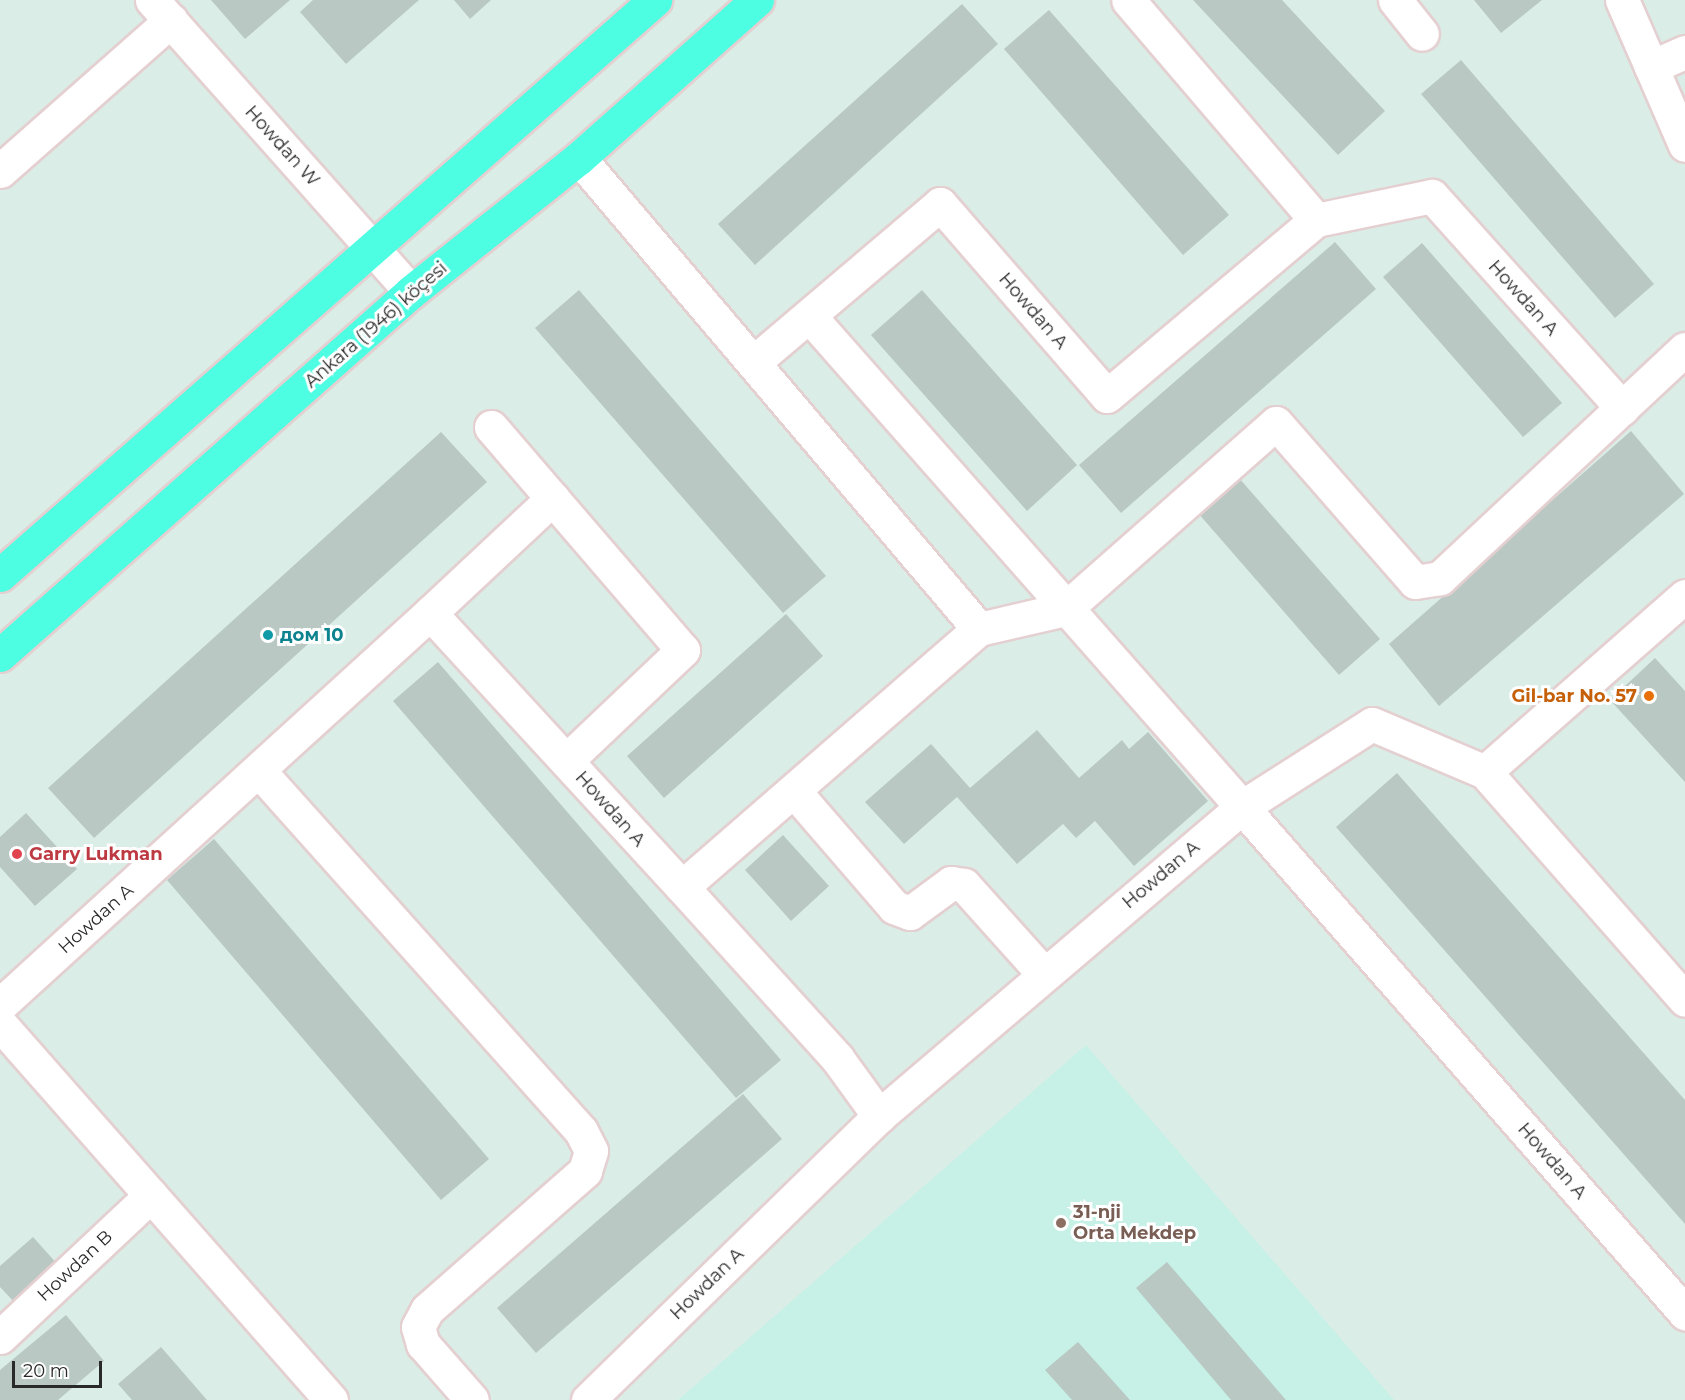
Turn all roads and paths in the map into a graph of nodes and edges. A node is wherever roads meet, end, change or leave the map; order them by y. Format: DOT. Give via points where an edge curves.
graph roads {
  1 [pos="655,0"];
  2 [pos="757,0"];
  3 [pos="1128,0"];
  4 [pos="1395,0"];
  5 [pos="1622,0"];
  6 [pos="161,10"];
  7 [pos="1422,34"];
  8 [pos="1685,52"];
  9 [pos="1651,67"];
  10 [pos="1685,145"];
  11 [pos="579,158"];
  12 [pos="0,171"];
  13 [pos="1316,220"];
  14 [pos="374,247"];
  15 [pos="411,292"];
  16 [pos="811,318"];
  17 [pos="1685,349"];
  18 [pos="754,362"];
  19 [pos="1622,408"];
  20 [pos="491,427"];
  21 [pos="553,498"];
  22 [pos="0,575"];
  23 [pos="1685,596"];
  24 [pos="1065,609"];
  25 [pos="430,613"];
  26 [pos="979,628"];
  27 [pos="0,655"];
  28 [pos="566,761"];
  29 [pos="260,772"];
  30 [pos="1485,772"];
  31 [pos="794,791"];
  32 [pos="1242,807"];
  33 [pos="682,888"];
  34 [pos="1043,973"];
  35 [pos="1685,1000"];
  36 [pos="0,1005"];
  37 [pos="0,1024"];
  38 [pos="879,1116"];
  39 [pos="151,1195"];
  40 [pos="1685,1313"];
  41 [pos="0,1337"];
  42 [pos="331,1400"];
  43 [pos="472,1400"];
  44 [pos="588,1400"];
  1 -- 14 [label="main road"];
  2 -- 11 [label="main road, Ankara (1946) köçesi"];
  3 -- 13 [label="street"];
  4 -- 7 [label="street"];
  5 -- 9 [label="street"];
  6 -- 12 [label="street"];
  6 -- 14 [label="street, Howdan W"];
  8 -- 9 [label="street"];
  9 -- 10 [label="street"];
  11 -- 15 [label="main road, Ankara (1946) köçesi"];
  11 -- 18 [label="street"];
  13 -- 16 [label="street, Howdan A" via="1107,396 939,204"];
  13 -- 19 [label="street, Howdan A" via="1432,196"];
  14 -- 15 [label="street, Howdan W"];
  14 -- 22 [label="main road"];
  15 -- 27 [label="main road, Ankara (1946) köçesi"];
  16 -- 18 [label="street, Howdan A"];
  16 -- 24 [label="street"];
  17 -- 19 [label="street"];
  18 -- 26 [label="street"];
  19 -- 24 [label="street" via="1440,578 1415,582 1276,423"];
  20 -- 21 [label="street"];
  21 -- 25 [label="street"];
  21 -- 28 [label="street" via="683,650"];
  23 -- 30 [label="street"];
  24 -- 26 [label="street"];
  24 -- 32 [label="street"];
  25 -- 28 [label="street, Howdan A"];
  25 -- 29 [label="street, Howdan A"];
  26 -- 31 [label="street"];
  28 -- 33 [label="street, Howdan A"];
  29 -- 36 [label="street, Howdan A"];
  29 -- 43 [label="street" via="581,1131 591,1151 585,1171 427,1310 418,1327 423,1344"];
  30 -- 32 [label="street" via="1372,724"];
  30 -- 35 [label="street"];
  31 -- 33 [label="street"];
  31 -- 34 [label="street" via="894,907 910,913 951,883 964,885"];
  32 -- 34 [label="street, Howdan A"];
  32 -- 40 [label="street, Howdan A"];
  33 -- 38 [label="street, Howdan A" via="837,1058"];
  34 -- 38 [label="street, Howdan A"];
  37 -- 39 [label="street"];
  38 -- 44 [label="street, Howdan A"];
  39 -- 41 [label="street, Howdan B"];
  39 -- 42 [label="street"];
}
